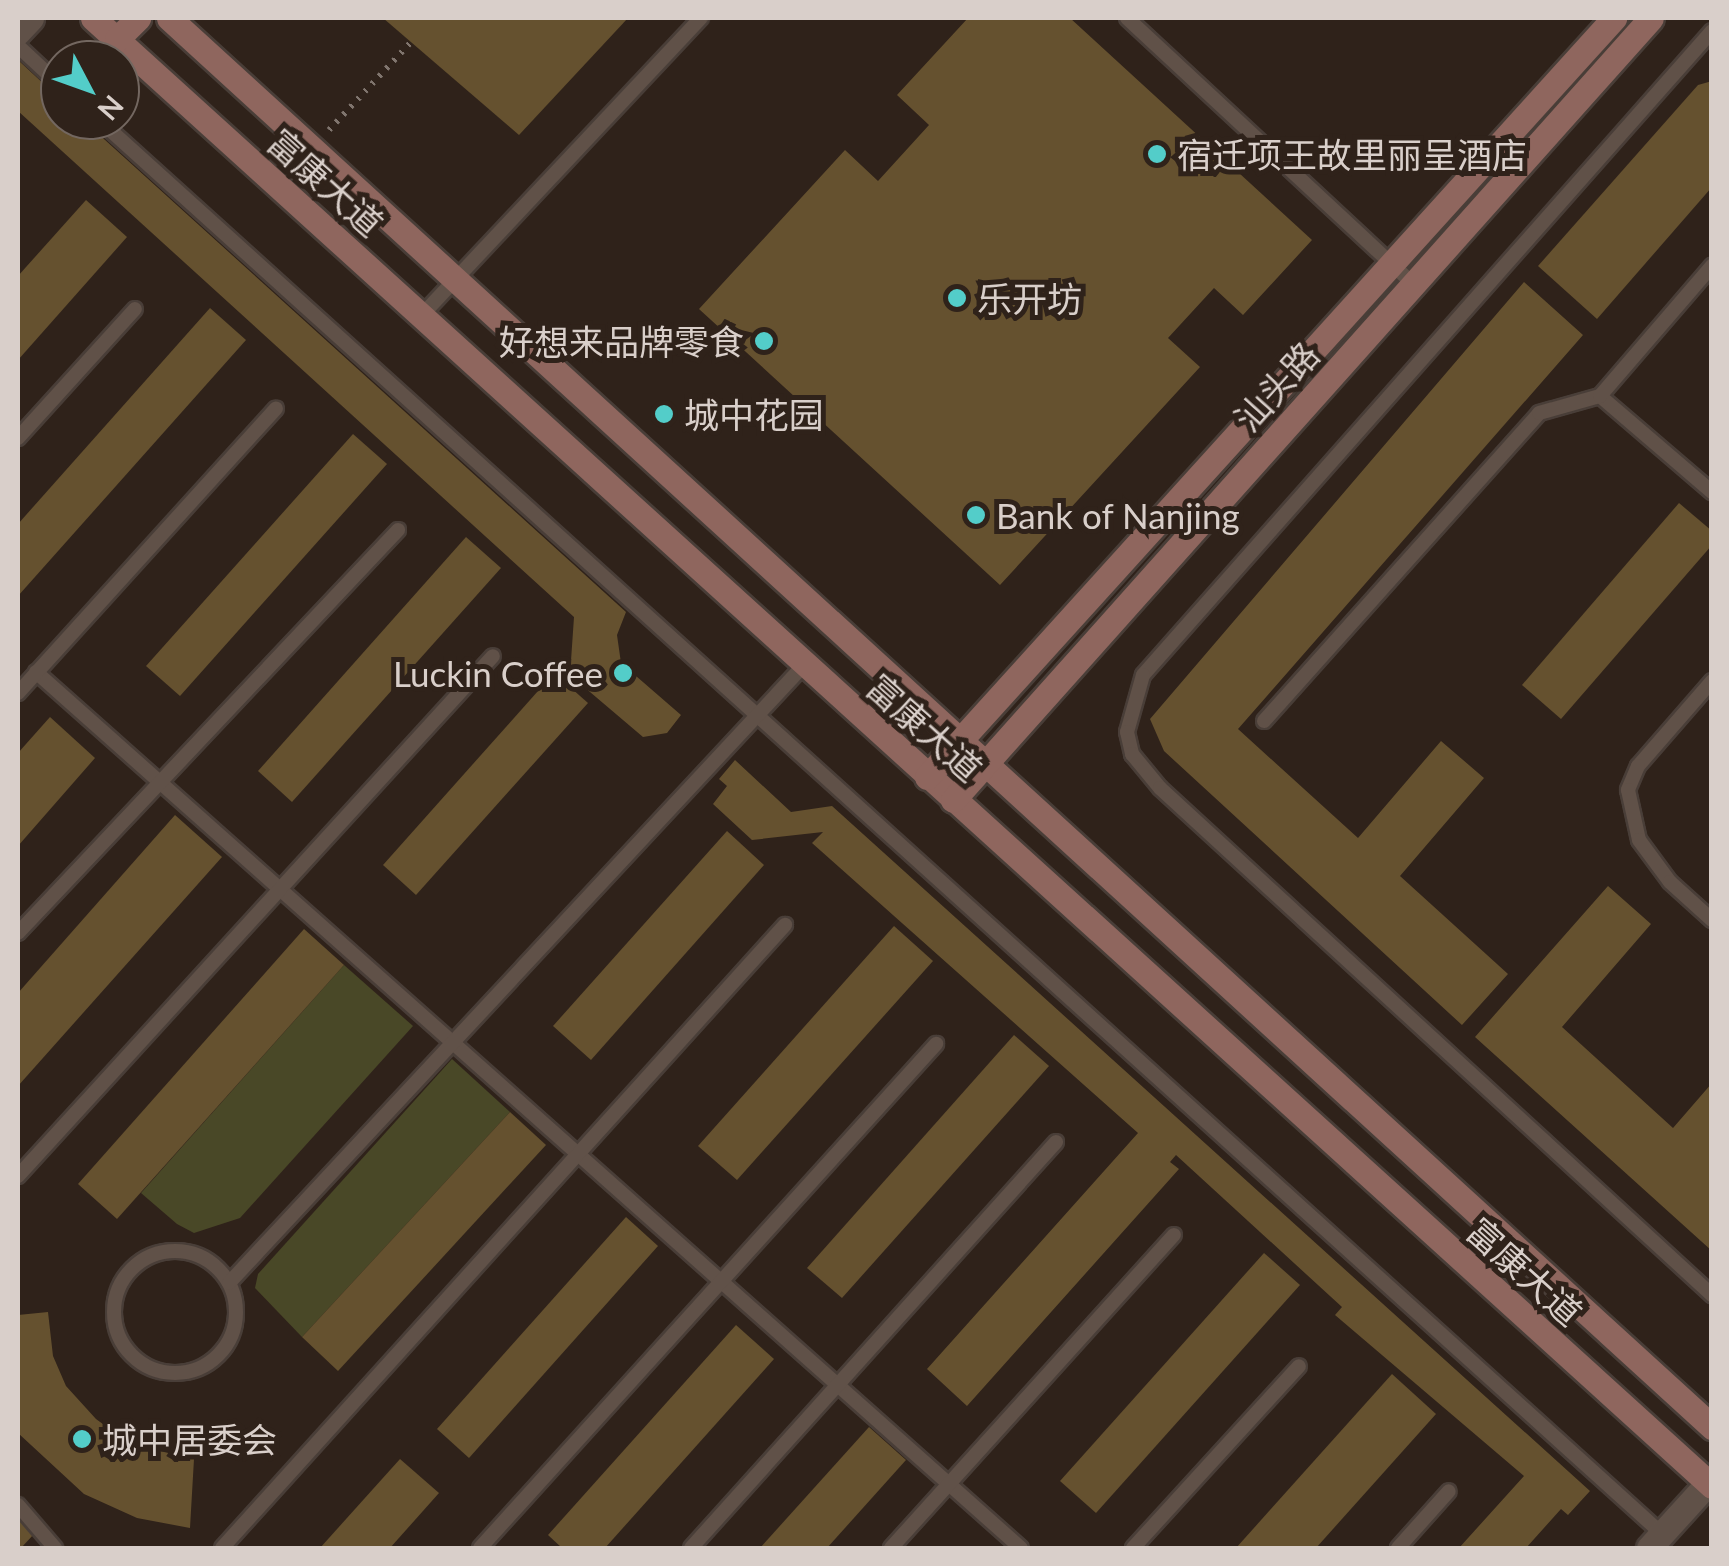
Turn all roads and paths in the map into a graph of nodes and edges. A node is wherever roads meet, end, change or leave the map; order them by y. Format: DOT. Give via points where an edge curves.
graph roads {
  1 [pos="31,18"];
  2 [pos="93,18"];
  3 [pos="138,18"];
  4 [pos="169,18"];
  5 [pos="701,18"];
  6 [pos="1127,18"];
  7 [pos="1614,18"];
  8 [pos="1651,18"];
  9 [pos="1712,31"];
  10 [pos="18,32"];
  11 [pos="117,39"];
  12 [pos="410,43"];
  13 [pos="18,46"];
  14 [pos="40,66"];
  15 [pos="121,140"];
  16 [pos="312,148"];
  17 [pos="1391,264"];
  18 [pos="1712,266"];
  19 [pos="456,278"];
  20 [pos="1413,284"];
  21 [pos="135,309"];
  22 [pos="421,316"];
  23 [pos="1600,396"];
  24 [pos="276,408"];
  25 [pos="18,438"];
  26 [pos="1712,492"];
  27 [pos="398,530"];
  28 [pos="493,656"];
  29 [pos="804,664"];
  30 [pos="36,672"];
  31 [pos="1712,681"];
  32 [pos="18,693"];
  33 [pos="758,716"];
  34 [pos="1264,721"];
  35 [pos="963,738"];
  36 [pos="988,761"];
  37 [pos="928,777"];
  38 [pos="159,782"];
  39 [pos="953,800"];
  40 [pos="277,888"];
  41 [pos="1712,920"];
  42 [pos="785,926"];
  43 [pos="18,932"];
  44 [pos="451,1044"];
  45 [pos="936,1044"];
  46 [pos="1056,1142"];
  47 [pos="576,1155"];
  48 [pos="18,1176"];
  49 [pos="1174,1235"];
  50 [pos="721,1282"];
  51 [pos="229,1283"];
  52 [pos="1712,1295"];
  53 [pos="1299,1366"];
  54 [pos="837,1386"];
  55 [pos="1712,1427"];
  56 [pos="1710,1484"];
  57 [pos="949,1485"];
  58 [pos="1450,1491"];
  59 [pos="18,1506"];
  60 [pos="1656,1541"];
  61 [pos="55,1548"];
  62 [pos="222,1548"];
  63 [pos="480,1548"];
  64 [pos="691,1548"];
  65 [pos="891,1548"];
  66 [pos="1021,1548"];
  67 [pos="1133,1548"];
  68 [pos="1398,1548"];
  1 -- 10 [label="street"];
  2 -- 11 [label="street, 富康大道"];
  3 -- 11 [label="street"];
  4 -- 16 [label="street, 富康大道"];
  5 -- 19 [label="lane"];
  6 -- 17 [label="lane"];
  7 -- 17 [label="street, 汕头路"];
  8 -- 20 [label="street, 汕头路"];
  9 -- 52 [label="lane" via="1143,675 1127,732 1132,754 1160,788"];
  11 -- 22 [label="street, 富康大道"];
  12 -- 16 [label="path"];
  13 -- 14 [label="lane"];
  15 -- 33 [label="lane"];
  16 -- 19 [label="street, 富康大道"];
  17 -- 20 [label="lane"];
  17 -- 35 [label="street, 汕头路"];
  18 -- 23 [label="lane"];
  19 -- 22 [label="lane"];
  19 -- 35 [label="street, 富康大道"];
  20 -- 36 [label="street, 汕头路"];
  21 -- 25 [label="lane"];
  22 -- 29 [label="street, 富康大道"];
  23 -- 26 [label="lane"];
  23 -- 34 [label="lane" via="1539,414"];
  24 -- 30 [label="lane"];
  27 -- 38 [label="lane"];
  28 -- 40 [label="lane"];
  29 -- 33 [label="lane"];
  29 -- 37 [label="street, 富康大道"];
  30 -- 32 [label="lane"];
  30 -- 38 [label="lane"];
  31 -- 41 [label="lane" via="1638,766 1628,790 1639,840 1670,882"];
  33 -- 44 [label="lane"];
  33 -- 60 [label="lane"];
  35 -- 36 [label="street, 富康大道"];
  35 -- 37 [label="street, 汕头路"];
  36 -- 39 [label="street, 汕头路"];
  36 -- 55 [label="street, 富康大道"];
  37 -- 39 [label="street, 富康大道"];
  38 -- 40 [label="lane"];
  38 -- 43 [label="lane"];
  39 -- 56 [label="street, 富康大道"];
  40 -- 44 [label="lane"];
  40 -- 48 [label="lane"];
  42 -- 47 [label="lane"];
  44 -- 47 [label="lane"];
  44 -- 51 [label="lane"];
  45 -- 50 [label="lane"];
  46 -- 54 [label="lane"];
  47 -- 50 [label="lane"];
  47 -- 62 [label="lane"];
  49 -- 57 [label="lane"];
  50 -- 54 [label="lane"];
  50 -- 63 [label="lane"];
  51 -- 51 [label="lane" via="236,1302 229,1341 201,1368 162,1372 144,1365 118,1336 115,1306 125,1277 158,1253 199,1256"];
  53 -- 67 [label="lane"];
  54 -- 57 [label="lane"];
  54 -- 64 [label="lane"];
  56 -- 60 [label="street"];
  57 -- 65 [label="lane"];
  57 -- 66 [label="lane"];
  58 -- 68 [label="lane"];
  59 -- 61 [label="lane"];
}
